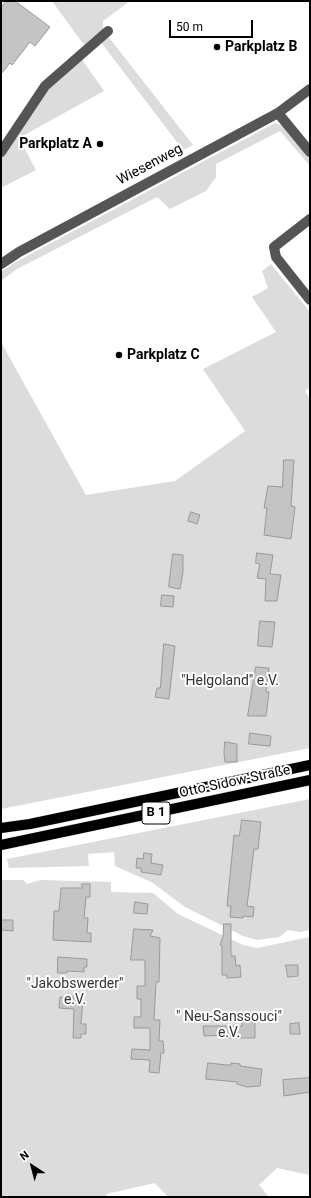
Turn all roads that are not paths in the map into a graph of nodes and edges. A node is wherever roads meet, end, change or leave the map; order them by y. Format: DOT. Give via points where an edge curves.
graph roads {
  1 [pos="108,31"];
  2 [pos="310,89"];
  3 [pos="278,113"];
  4 [pos="1,152"];
  5 [pos="310,152"];
  6 [pos="310,219"];
  7 [pos="1,264"];
  8 [pos="310,300"];
  9 [pos="310,765"];
  10 [pos="310,780"];
  11 [pos="1,828"];
  12 [pos="1,845"];
  1 -- 4 [label="street" via="45,86"];
  2 -- 3 [label="street, Wiesenweg"];
  3 -- 5 [label="street"];
  3 -- 7 [label="street, Wiesenweg" via="26,248"];
  6 -- 8 [label="street" via="274,247 276,257"];
  9 -- 11 [label="main road, Otto-Sidow-Straße / B 1"];
  10 -- 12 [label="main road, Otto-Sidow-Straße / B 1"];
}
